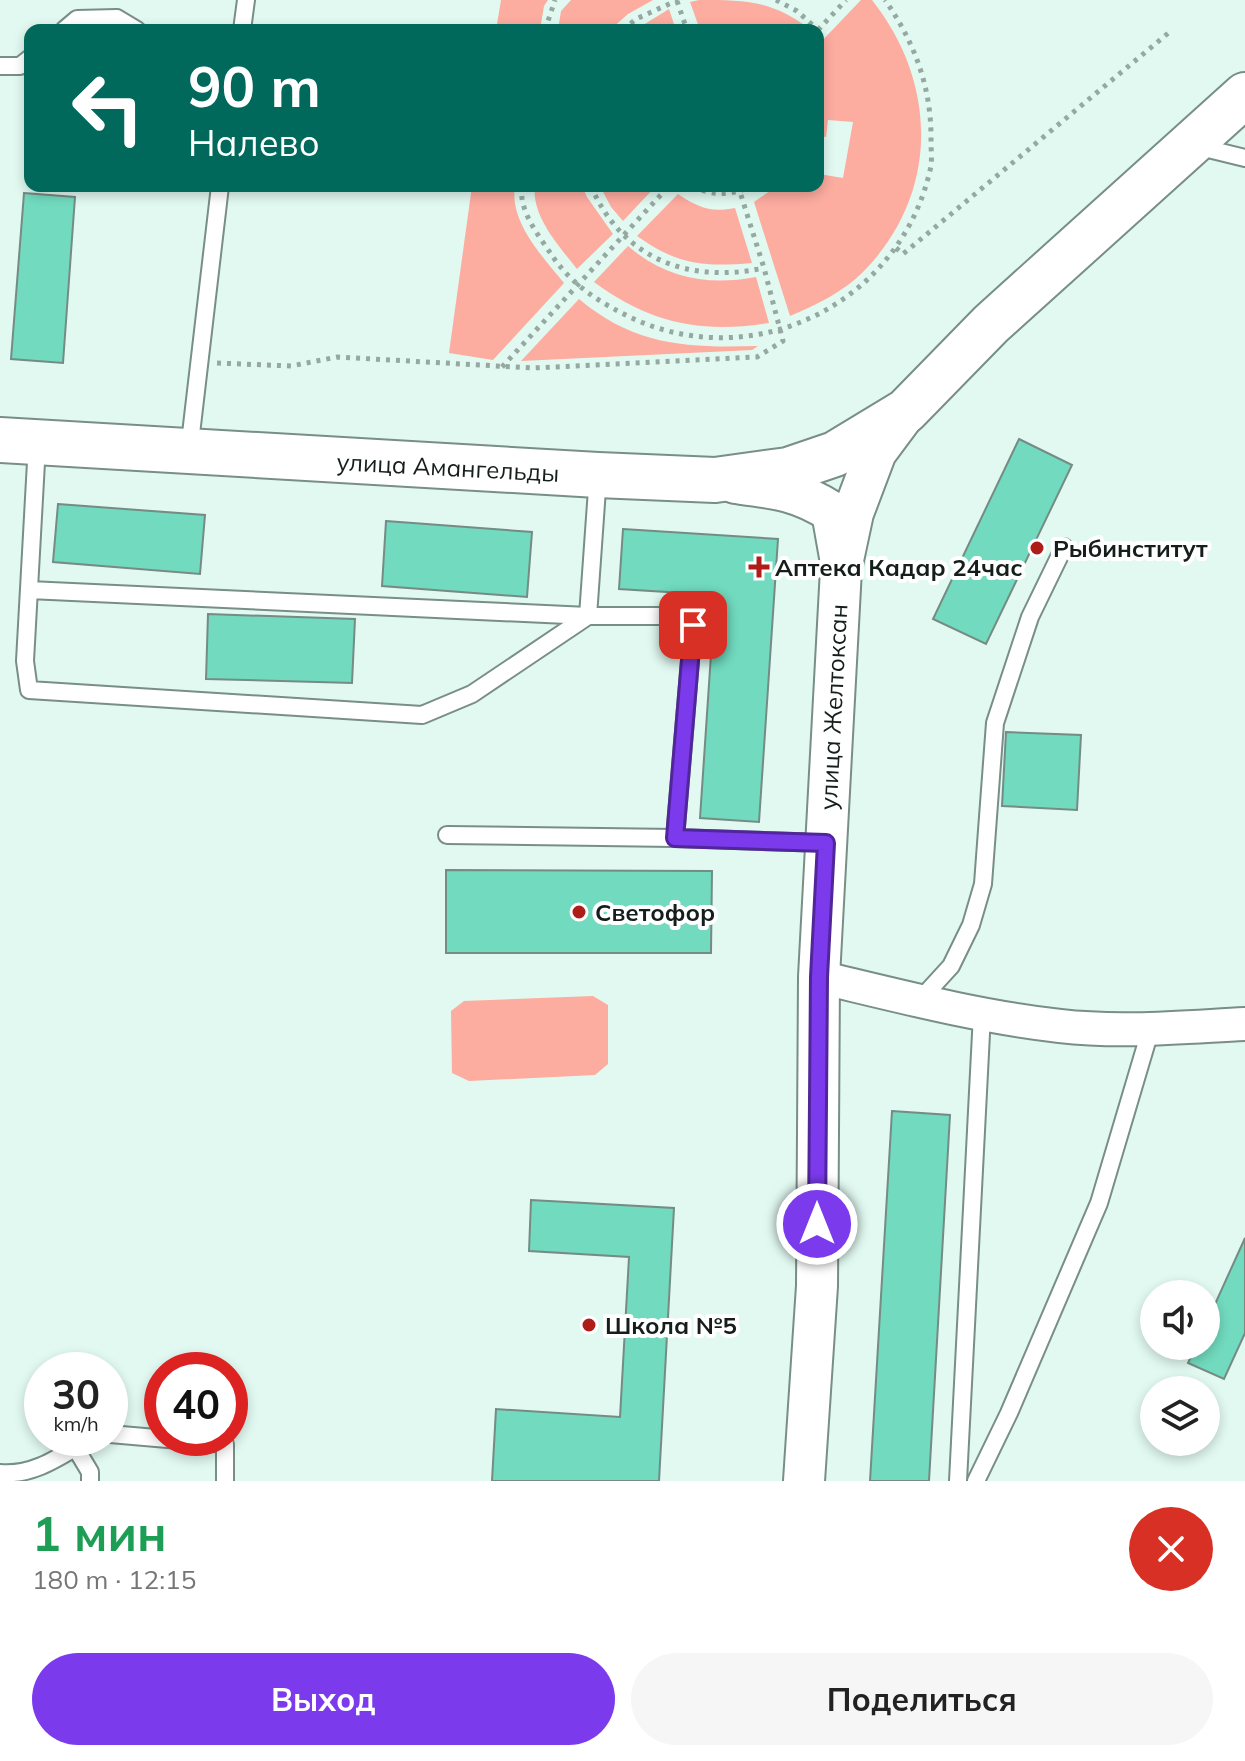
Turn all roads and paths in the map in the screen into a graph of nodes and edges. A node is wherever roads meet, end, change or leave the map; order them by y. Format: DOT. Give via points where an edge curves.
graph roads {
  1 [pos="246,0"];
  2 [pos="555,0"];
  3 [pos="678,0"];
  4 [pos="776,0"];
  5 [pos="846,0"];
  6 [pos="885,0"];
  7 [pos="71,24"];
  8 [pos="127,24"];
  9 [pos="243,24"];
  10 [pos="547,24"];
  11 [pos="630,24"];
  12 [pos="685,24"];
  13 [pos="811,24"];
  14 [pos="824,24"];
  15 [pos="1172,30"];
  16 [pos="24,63"];
  17 [pos="0,66"];
  18 [pos="1245,95"];
  19 [pos="1190,145"];
  20 [pos="1245,158"];
  21 [pos="219,192"];
  22 [pos="521,192"];
  23 [pos="594,192"];
  24 [pos="663,192"];
  25 [pos="713,192"];
  26 [pos="740,192"];
  27 [pos="624,235"];
  28 [pos="896,247"];
  29 [pos="764,268"];
  30 [pos="577,285"];
  31 [pos="781,330"];
  32 [pos="200,362"];
  33 [pos="502,367"];
  34 [pos="906,411"];
  35 [pos="18,441"];
  36 [pos="189,452"];
  37 [pos="598,475"];
  38 [pos="715,480"];
  39 [pos="1064,547"];
  40 [pos="841,569"];
  41 [pos="29,590"];
  42 [pos="588,616"];
  43 [pos="447,835"];
  44 [pos="675,838"];
  45 [pos="826,843"];
  46 [pos="819,977"];
  47 [pos="919,1001"];
  48 [pos="982,1014"];
  49 [pos="1245,1024"];
  50 [pos="1151,1028"];
  51 [pos="128,1436"];
  52 [pos="60,1456"];
  53 [pos="80,1456"];
  54 [pos="0,1473"];
  55 [pos="90,1481"];
  56 [pos="225,1481"];
  57 [pos="804,1481"];
  58 [pos="958,1481"];
  59 [pos="976,1481"];
  1 -- 9 [label="lane"];
  2 -- 10 [label="path"];
  3 -- 11 [label="path"];
  3 -- 12 [label="path"];
  4 -- 13 [label="path"];
  5 -- 14 [label="path"];
  6 -- 28 [label="path" via="904,27 925,77 932,119 931,165 912,220"];
  7 -- 8 [label="lane" via="77,19 117,18"];
  15 -- 28 [label="path" via="903,254"];
  16 -- 17 [label="lane"];
  18 -- 19 [label="main road, улица Желтоксан"];
  19 -- 20 [label="lane"];
  19 -- 34 [label="main road, улица Желтоксан" via="991,324"];
  21 -- 32 [label="lane"];
  22 -- 30 [label="path" via="531,224"];
  23 -- 27 [label="path"];
  24 -- 27 [label="path"];
  25 -- 26 [label="path"];
  26 -- 29 [label="path"];
  27 -- 29 [label="path" via="649,256 677,266 711,272"];
  27 -- 30 [label="path"];
  28 -- 31 [label="path" via="866,283 820,314"];
  29 -- 31 [label="path"];
  30 -- 31 [label="path" via="609,307 686,337 731,339"];
  30 -- 33 [label="path"];
  31 -- 33 [label="path" via="783,341 757,357"];
  32 -- 33 [label="path" via="291,366 337,357"];
  32 -- 36 [label="lane"];
  34 -- 38 [label="main road" via="835,454 788,470"];
  34 -- 40 [label="street, улица Желтоксан" via="876,452 853,513"];
  35 -- 36 [label="main road, улица Амангельды"];
  35 -- 41 [label="lane"];
  36 -- 37 [label="main road, улица Амангельды"];
  37 -- 38 [label="main road, улица Амангельды"];
  37 -- 42 [label="lane"];
  38 -- 40 [label="street, улица Амангельды" via="782,490 832,512"];
  39 -- 47 [label="lane" via="1030,617 995,723 983,884 971,925 951,966"];
  40 -- 45 [label="street, улица Желтоксан"];
  41 -- 42 [label="lane"];
  41 -- 42 [label="lane" via="29,690 422,715 472,694"];
  42 -- 44 [label="lane" via="679,616 693,625"];
  43 -- 44 [label="lane"];
  44 -- 45 [label="lane"];
  45 -- 46 [label="street, улица Желтоксан"];
  46 -- 47 [label="street"];
  46 -- 57 [label="street, улица Желтоксан" via="817,1286"];
  47 -- 48 [label="street"];
  48 -- 50 [label="street" via="1063,1027"];
  48 -- 58 [label="lane"];
  49 -- 50 [label="street"];
  50 -- 59 [label="lane" via="1099,1203"];
  51 -- 56 [label="lane" via="225,1444"];
  52 -- 54 [label="lane" via="38,1469"];
  53 -- 55 [label="lane"];
}
